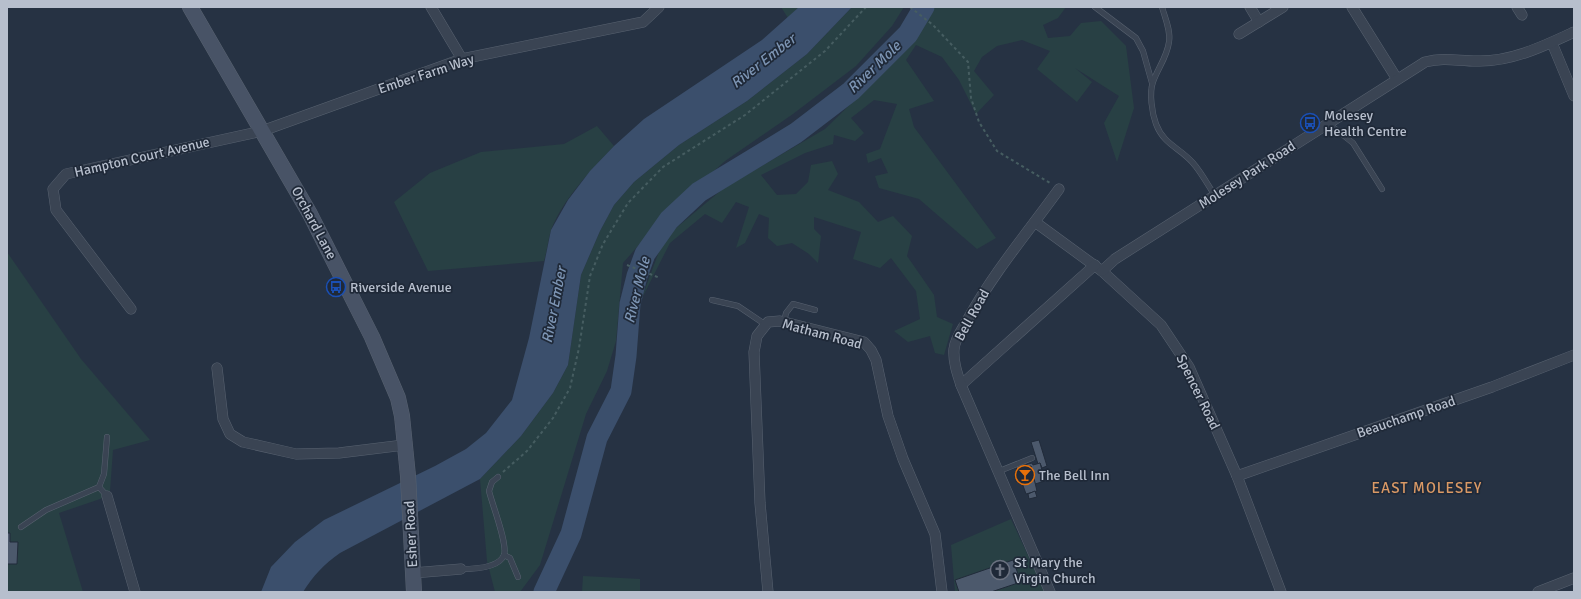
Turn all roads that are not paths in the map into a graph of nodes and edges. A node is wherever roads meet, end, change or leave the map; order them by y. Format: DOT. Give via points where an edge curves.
graph roads {
  1 [pos="190,7"];
  2 [pos="431,7"];
  3 [pos="659,7"];
  4 [pos="1095,7"];
  5 [pos="1162,7"];
  6 [pos="1250,7"];
  7 [pos="1283,7"];
  8 [pos="1352,7"];
  9 [pos="1259,22"];
  10 [pos="1574,32"];
  11 [pos="1239,34"];
  12 [pos="1552,42"];
  13 [pos="462,59"];
  14 [pos="1397,79"];
  15 [pos="1152,83"];
  16 [pos="1574,96"];
  17 [pos="1328,123"];
  18 [pos="262,131"];
  19 [pos="1059,189"];
  20 [pos="1382,189"];
  21 [pos="1215,196"];
  22 [pos="1035,222"];
  23 [pos="1099,268"];
  24 [pos="712,300"];
  25 [pos="131,309"];
  26 [pos="815,310"];
  27 [pos="784,322"];
  28 [pos="766,325"];
  29 [pos="1574,355"];
  30 [pos="217,368"];
  31 [pos="961,385"];
  32 [pos="107,437"];
  33 [pos="404,445"];
  34 [pos="1032,458"];
  35 [pos="997,472"];
  36 [pos="408,476"];
  37 [pos="1237,476"];
  38 [pos="498,477"];
  39 [pos="99,486"];
  40 [pos="107,496"];
  41 [pos="21,527"];
  42 [pos="504,555"];
  43 [pos="461,569"];
  44 [pos="413,573"];
  45 [pos="518,577"];
  46 [pos="1574,578"];
  47 [pos="135,592"];
  48 [pos="414,592"];
  49 [pos="768,592"];
  50 [pos="942,592"];
  51 [pos="1050,592"];
  52 [pos="1281,592"];
  53 [pos="1538,592"];
  1 -- 18 [label="main road, Orchard Lane"];
  2 -- 13 [label="street"];
  3 -- 13 [label="street, Ember Farm Way" via="642,22"];
  4 -- 15 [label="lane" via="1136,38 1144,51"];
  5 -- 15 [label="lane" via="1170,41"];
  6 -- 9 [label="street"];
  7 -- 9 [label="street"];
  8 -- 14 [label="street"];
  9 -- 11 [label="street"];
  10 -- 12 [label="street, Molesey Park Road"];
  12 -- 14 [label="street, Molesey Park Road" via="1499,60 1440,58 1425,62"];
  12 -- 16 [label="street"];
  13 -- 18 [label="street, Ember Farm Way"];
  14 -- 17 [label="street, Molesey Park Road"];
  15 -- 21 [label="lane" via="1155,123 1161,136 1193,163"];
  17 -- 20 [label="lane" via="1353,143"];
  17 -- 21 [label="street, Molesey Park Road"];
  18 -- 25 [label="street, Hampton Court Avenue" via="66,174 53,189 56,210"];
  18 -- 33 [label="main road, Orchard Lane" via="310,214 372,337 398,398"];
  19 -- 22 [label="street, Bell Road"];
  21 -- 23 [label="street, Molesey Park Road"];
  22 -- 23 [label="street, Spencer Road"];
  22 -- 31 [label="street, Bell Road" via="1010,252 978,300 957,338 954,358"];
  23 -- 31 [label="street, Molesey Park Road"];
  23 -- 37 [label="street, Spencer Road" via="1161,325 1185,361"];
  24 -- 28 [label="lane" via="738,306"];
  26 -- 27 [label="lane" via="793,304 786,313"];
  27 -- 28 [label="street, Matham Road" via="768,322"];
  27 -- 50 [label="street, Matham Road" via="864,342 871,350 876,360 888,416 935,534"];
  28 -- 49 [label="street, Matham Road" via="757,336 754,352 760,503"];
  29 -- 37 [label="street, Beauchamp Road" via="1492,387"];
  30 -- 33 [label="street" via="223,419 230,434 243,442 296,454 339,454"];
  31 -- 35 [label="street, Bell Road"];
  32 -- 39 [label="lane" via="104,474"];
  33 -- 36 [label="main road, Orchard Lane"];
  34 -- 35 [label="lane"];
  35 -- 51 [label="street, Bell Road"];
  36 -- 44 [label="main road, Esher Road"];
  37 -- 52 [label="street, Spencer Road"];
  38 -- 42 [label="lane" via="492,482 489,491 505,545"];
  39 -- 40 [label="lane"];
  39 -- 41 [label="lane" via="46,510"];
  40 -- 47 [label="street"];
  42 -- 43 [label="lane" via="498,562"];
  42 -- 45 [label="lane" via="510,558"];
  43 -- 44 [label="street"];
  44 -- 48 [label="main road, Esher Road"];
  46 -- 53 [label="street"];
}
